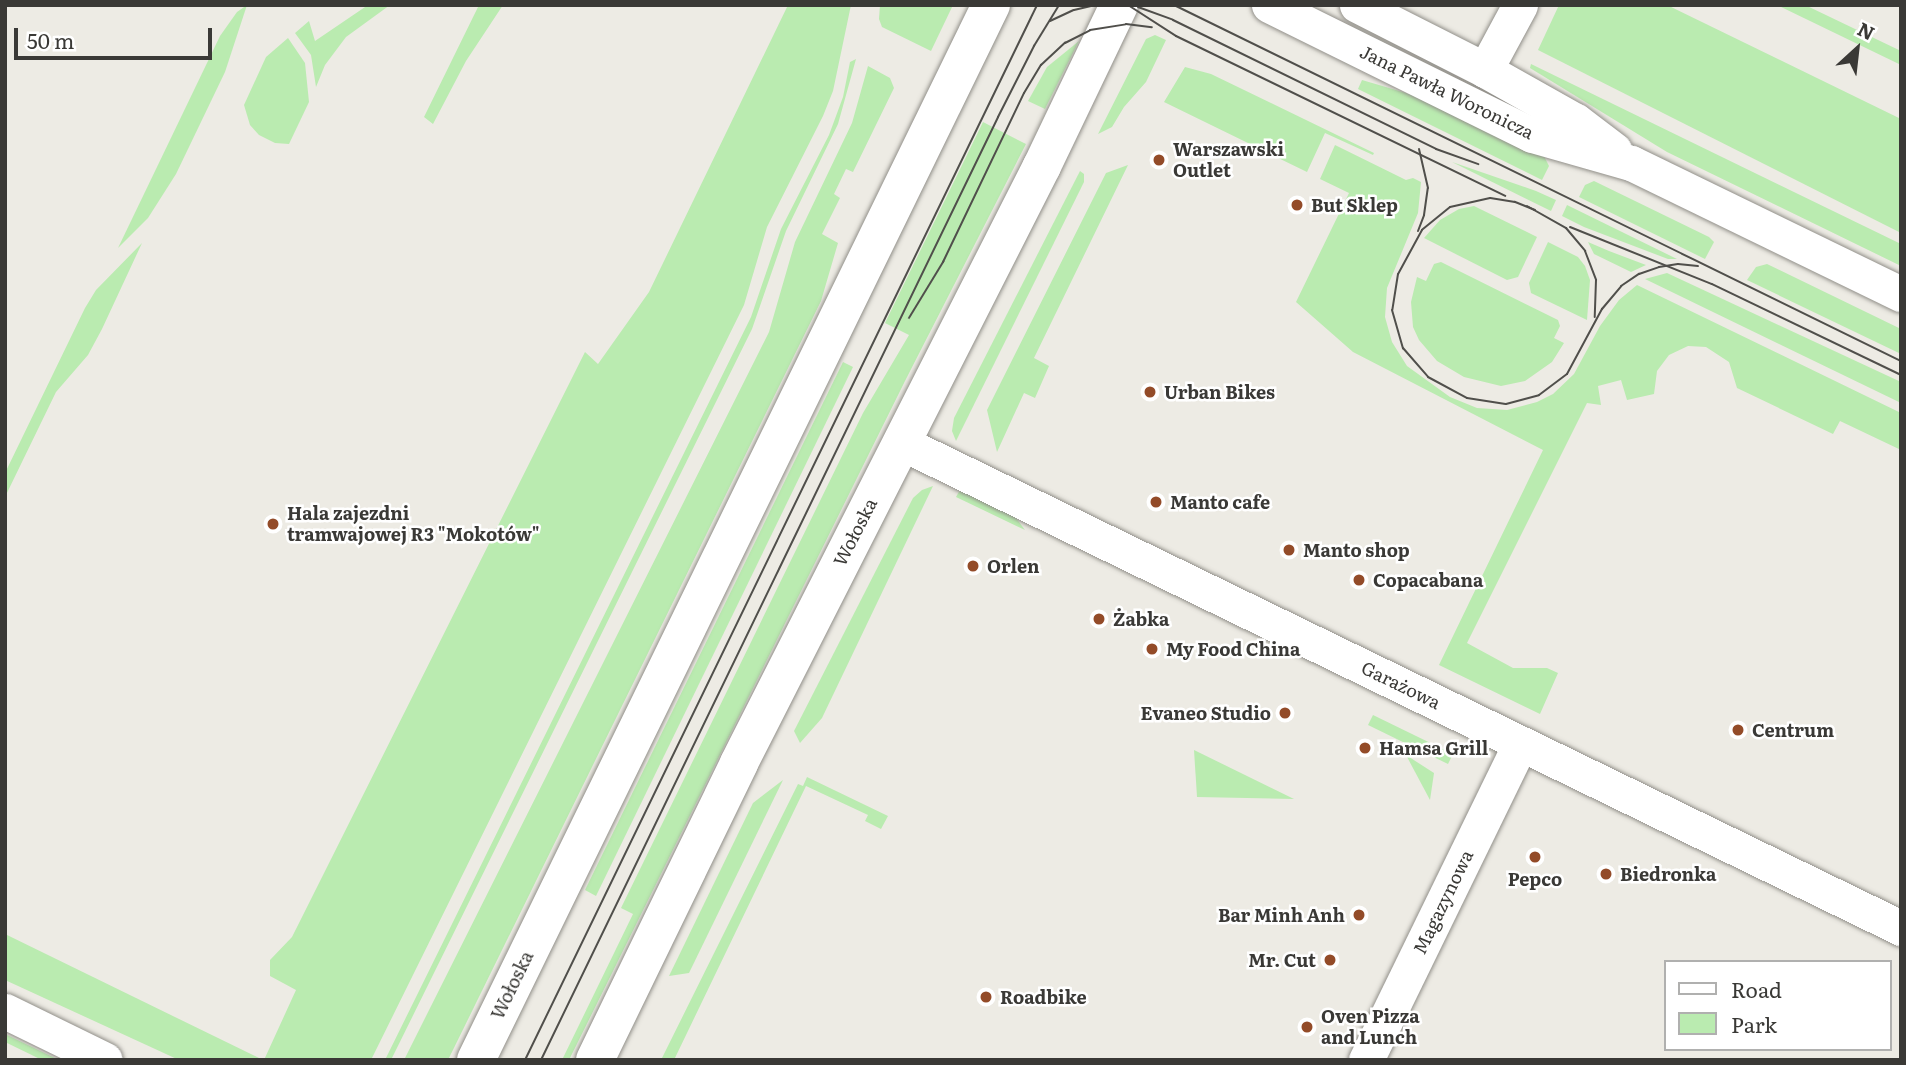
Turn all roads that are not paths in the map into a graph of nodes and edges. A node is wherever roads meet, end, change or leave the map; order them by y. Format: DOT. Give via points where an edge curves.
graph roads {
  1 [pos="991,5"];
  2 [pos="1119,5"];
  3 [pos="1269,5"];
  4 [pos="1357,5"];
  5 [pos="1520,5"];
  6 [pos="1485,69"];
  7 [pos="1630,163"];
  8 [pos="1901,294"];
  9 [pos="900,442"];
  10 [pos="1520,744"];
  11 [pos="1901,928"];
  12 [pos="5,1011"];
  13 [pos="105,1060"];
  14 [pos="476,1060"];
  15 [pos="594,1060"];
  16 [pos="1366,1060"];
  1 -- 14 [label="main road, Wołoska"];
  2 -- 9 [label="main road, Wołoska"];
  3 -- 7 [label="street, Jana Pawła Woronicza" via="1532,135"];
  4 -- 6 [label="street, Jana Pawła Woronicza"];
  5 -- 6 [label="street"];
  6 -- 7 [label="street, Jana Pawła Woronicza" via="1576,121"];
  7 -- 8 [label="street, Jana Pawła Woronicza"];
  9 -- 10 [label="street, Garażowa"];
  9 -- 15 [label="main road, Wołoska"];
  10 -- 11 [label="street, Garażowa"];
  10 -- 16 [label="street, Magazynowa"];
  12 -- 13 [label="street"];
}
